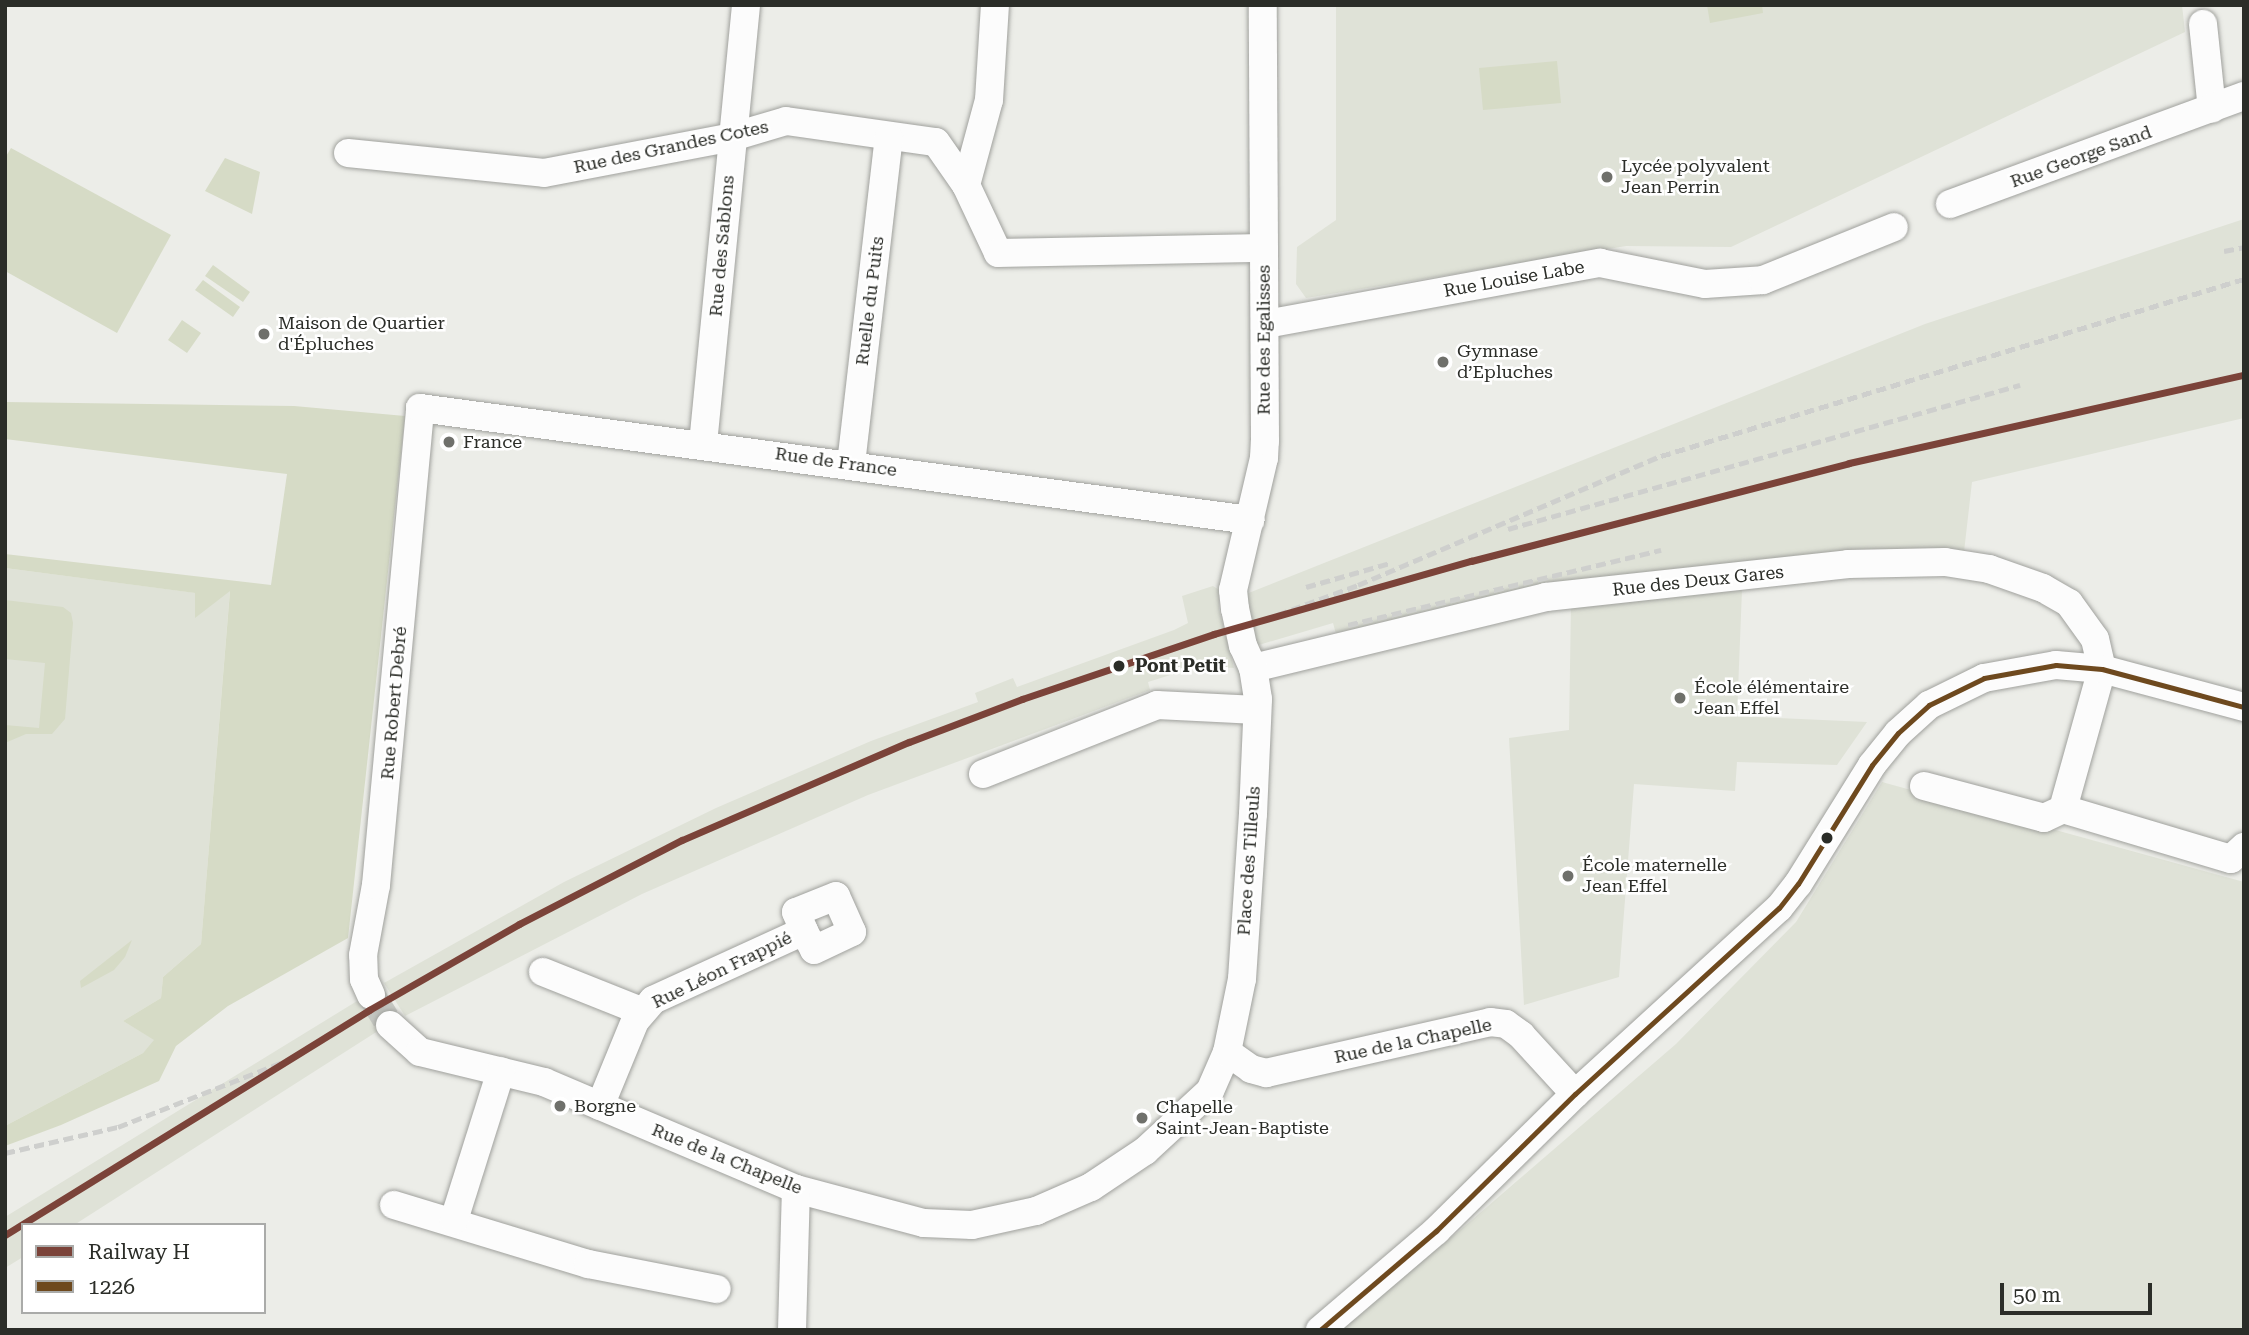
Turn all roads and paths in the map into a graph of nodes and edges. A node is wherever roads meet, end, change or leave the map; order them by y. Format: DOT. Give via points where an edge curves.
graph roads {
  1 [pos="746,5"];
  2 [pos="995,5"];
  3 [pos="1263,5"];
  4 [pos="2203,23"];
  5 [pos="2244,96"];
  6 [pos="2212,109"];
  7 [pos="732,137"];
  8 [pos="889,138"];
  9 [pos="348,153"];
  10 [pos="966,185"];
  11 [pos="1950,204"];
  12 [pos="1894,227"];
  13 [pos="1264,248"];
  14 [pos="1266,324"];
  15 [pos="421,408"];
  16 [pos="703,444"];
  17 [pos="851,464"];
  18 [pos="1250,520"];
  19 [pos="1253,668"];
  20 [pos="2102,669"];
  21 [pos="2244,707"];
  22 [pos="1257,710"];
  23 [pos="983,775"];
  24 [pos="1924,786"];
  25 [pos="2063,809"];
  26 [pos="2244,847"];
  27 [pos="804,931"];
  28 [pos="543,972"];
  29 [pos="371,995"];
  30 [pos="641,1011"];
  31 [pos="390,1025"];
  32 [pos="1227,1052"];
  33 [pos="501,1071"];
  34 [pos="1266,1073"];
  35 [pos="1210,1091"];
  36 [pos="1574,1094"];
  37 [pos="600,1106"];
  38 [pos="796,1189"];
  39 [pos="394,1205"];
  40 [pos="454,1220"];
  41 [pos="717,1289"];
  42 [pos="792,1330"];
  43 [pos="1320,1330"];
  1 -- 7 [label="street, Rue des Sablons"];
  2 -- 10 [label="street" via="989,100"];
  3 -- 13 [label="street, Rue des Egalisses"];
  4 -- 6 [label="street"];
  5 -- 6 [label="street, Rue George Sand"];
  6 -- 11 [label="street, Rue George Sand"];
  7 -- 8 [label="street, Rue des Grandes Cotes" via="786,121"];
  7 -- 9 [label="street, Rue des Grandes Cotes" via="544,173"];
  7 -- 16 [label="street, Rue des Sablons"];
  8 -- 10 [label="street, Rue des Grandes Cotes" via="936,142"];
  8 -- 17 [label="street, Ruelle du Puits"];
  10 -- 13 [label="street, Rue des Grandes Cotes" via="998,253"];
  12 -- 14 [label="street, Rue Louise Labe" via="1763,280 1705,284 1600,263"];
  13 -- 14 [label="street, Rue des Egalisses"];
  14 -- 18 [label="street, Rue des Egalisses" via="1264,449"];
  15 -- 16 [label="street, Rue de France"];
  15 -- 29 [label="street, Rue Robert Debré" via="377,874 363,955 364,979"];
  16 -- 17 [label="street, Rue de France"];
  17 -- 18 [label="street, Rue de France"];
  18 -- 19 [label="street, Rue des Egalisses" via="1233,590 1243,646"];
  19 -- 20 [label="street, Rue des Deux Gares" via="1546,597 1848,564 1945,562 1989,569 2069,603 2095,639"];
  19 -- 22 [label="street, Place des Tilleuls"];
  20 -- 21 [label="street"];
  20 -- 25 [label="street"];
  20 -- 36 [label="street" via="2056,665 2024,669 1984,678 1929,705 1872,765 1779,908"];
  22 -- 23 [label="street" via="1157,705"];
  22 -- 32 [label="street, Place des Tilleuls" via="1242,979"];
  24 -- 25 [label="street" via="2045,818"];
  25 -- 26 [label="street" via="2231,859"];
  27 -- 30 [label="street, Rue Léon Frappié" via="653,1000"];
  28 -- 30 [label="street, Rue Léon Frappié"];
  30 -- 37 [label="street, Rue Léon Frappié"];
  31 -- 33 [label="street, Rue de la Chapelle" via="420,1052"];
  32 -- 34 [label="street" via="1251,1069"];
  32 -- 35 [label="street, Rue de la Chapelle"];
  33 -- 37 [label="street, Rue de la Chapelle" via="544,1082"];
  33 -- 40 [label="street"];
  34 -- 35 [label="street, Rue de la Chapelle"];
  34 -- 36 [label="street, Rue de la Chapelle" via="1490,1022 1506,1024 1521,1035"];
  35 -- 38 [label="street, Rue de la Chapelle" via="1145,1150 1091,1186 1036,1212 972,1225 924,1223"];
  36 -- 43 [label="street" via="1436,1231"];
  37 -- 38 [label="street, Rue de la Chapelle"];
  38 -- 42 [label="street"];
  39 -- 40 [label="street"];
  40 -- 41 [label="street" via="588,1264"];
}
